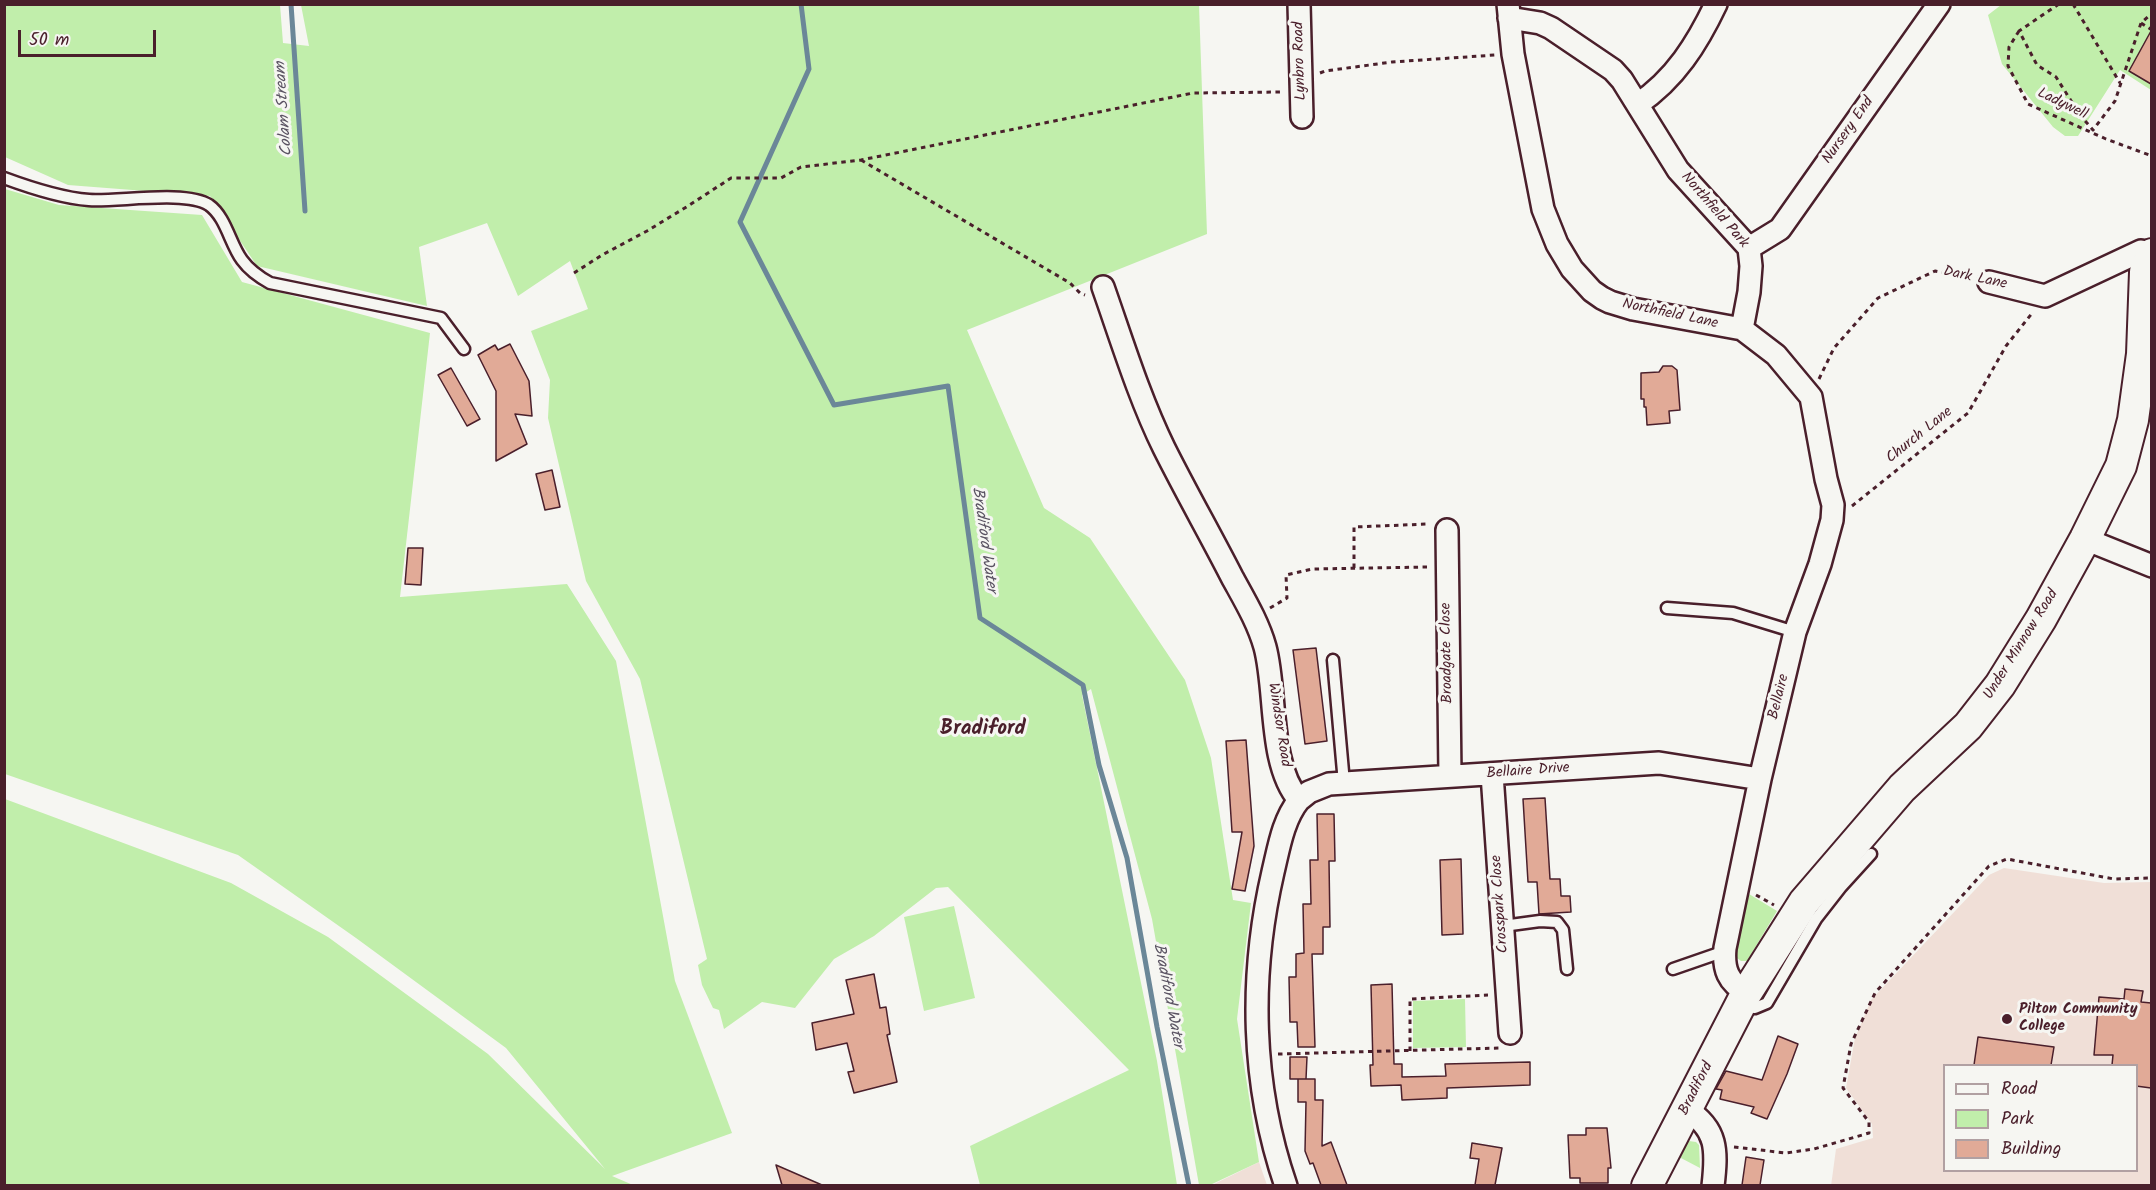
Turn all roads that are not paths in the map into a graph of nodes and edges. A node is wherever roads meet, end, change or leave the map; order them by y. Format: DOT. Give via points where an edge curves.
graph roads {
  1 [pos="1299,4"];
  2 [pos="1716,4"];
  3 [pos="1939,4"];
  4 [pos="1509,11"];
  5 [pos="1638,104"];
  6 [pos="1302,117"];
  7 [pos="4,178"];
  8 [pos="1749,248"];
  9 [pos="2151,253"];
  10 [pos="1989,282"];
  11 [pos="1103,287"];
  12 [pos="1742,329"];
  13 [pos="464,349"];
  14 [pos="2146,372"];
  15 [pos="1811,397"];
  16 [pos="1447,530"];
  17 [pos="2085,539"];
  18 [pos="2151,566"];
  19 [pos="1667,608"];
  20 [pos="1795,632"];
  21 [pos="1333,660"];
  22 [pos="1492,774"];
  23 [pos="1450,776"];
  24 [pos="1760,779"];
  25 [pos="1344,783"];
  26 [pos="1299,800"];
  27 [pos="1871,854"];
  28 [pos="1503,926"];
  29 [pos="1725,951"];
  30 [pos="1567,969"];
  31 [pos="1673,969"];
  32 [pos="1744,999"];
  33 [pos="1510,1033"];
  34 [pos="1686,1110"];
  35 [pos="1286,1185"];
  36 [pos="1647,1185"];
  37 [pos="1713,1185"];
  1 -- 6 [label="street, Lynbro Road"];
  2 -- 5 [label="street" via="1679,67"];
  3 -- 8 [label="street, Nursery End" via="1780,229"];
  4 -- 5 [label="street, Northfield Park" via="1551,28 1613,70"];
  4 -- 12 [label="street, Northfield Lane" via="1513,54 1543,209 1572,269 1592,291 1610,302"];
  5 -- 8 [label="street, Northfield Park" via="1678,170"];
  7 -- 13 [label="lane" via="89,200 197,200 210,206 255,275 270,283 441,318"];
  8 -- 12 [label="street, Northfield Park" via="1749,292"];
  9 -- 10 [label="street, Dark Lane" via="2141,251 2045,296"];
  9 -- 14 [label="street, Under Minnow Road" via="2145,272"];
  11 -- 26 [label="street, Windsor Road" via="1164,447 1265,647 1279,755"];
  12 -- 15 [label="street, Northfield Lane" via="1776,355"];
  14 -- 17 [label="street, Under Minnow Road" via="2121,466"];
  15 -- 20 [label="street, Bellaire" via="1833,505 1832,520"];
  16 -- 23 [label="street, Broadgate Close"];
  17 -- 18 [label="street"];
  17 -- 32 [label="street, Under Minnow Road" via="2000,684 1968,726 1902,788 1826,875 1793,917"];
  19 -- 20 [label="lane" via="1734,613"];
  20 -- 24 [label="street, Bellaire"];
  21 -- 25 [label="lane"];
  22 -- 23 [label="street, Bellaire Drive"];
  22 -- 24 [label="street, Bellaire Drive" via="1659,763"];
  22 -- 28 [label="street, Crosspark Close"];
  23 -- 25 [label="street, Bellaire Drive"];
  24 -- 29 [label="street, Bellaire"];
  25 -- 26 [label="street, Bellaire Drive" via="1322,786"];
  26 -- 35 [label="street" via="1281,835 1266,904 1257,988 1258,1055 1268,1126"];
  27 -- 32 [label="lane" via="1816,919 1767,1003 1755,1008"];
  28 -- 30 [label="lane" via="1557,922 1563,930"];
  28 -- 33 [label="street, Crosspark Close"];
  29 -- 31 [label="lane"];
  29 -- 32 [label="street, Bellaire" via="1725,969"];
  32 -- 34 [label="street, Bradiford"];
  34 -- 36 [label="street, Bradiford"];
  34 -- 37 [label="street" via="1699,1117 1712,1135"];
}
